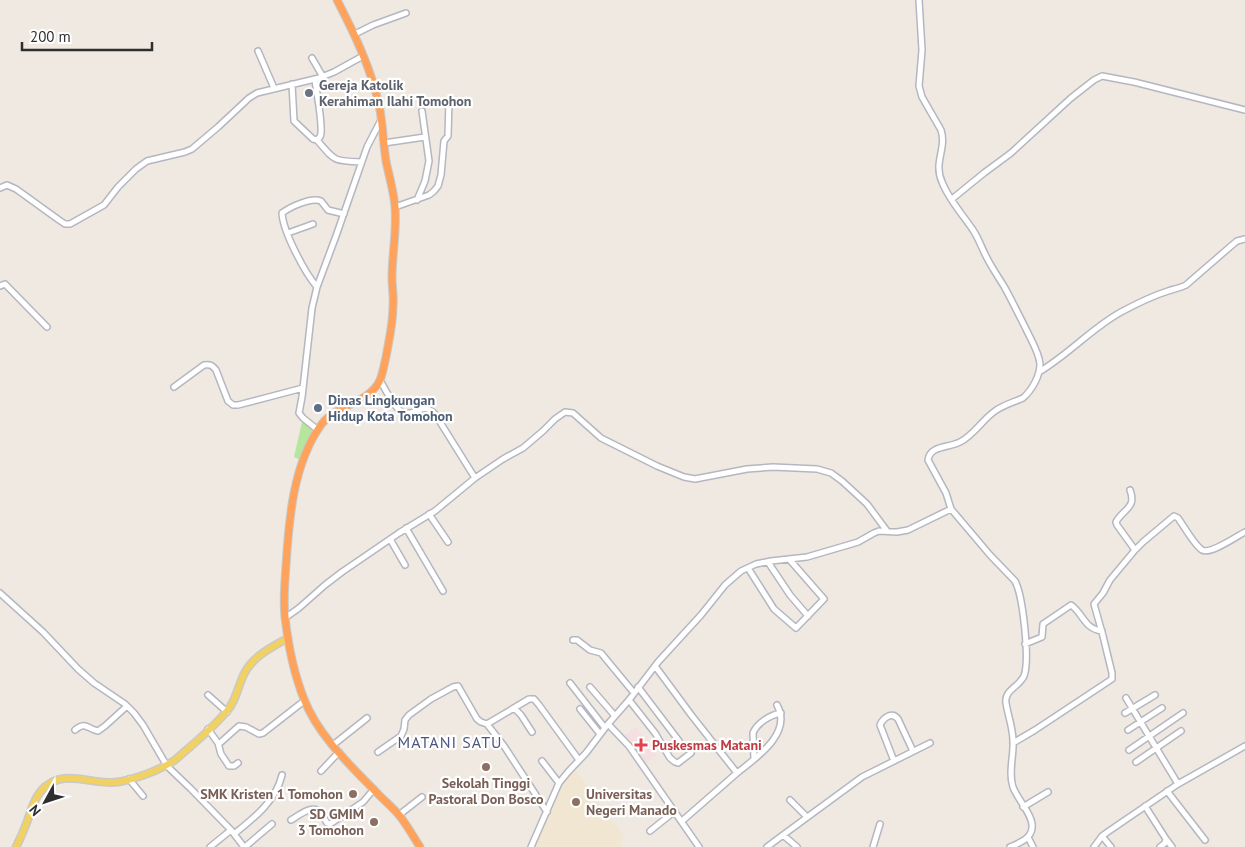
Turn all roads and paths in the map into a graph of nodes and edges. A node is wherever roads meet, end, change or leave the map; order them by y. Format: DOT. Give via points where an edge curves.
graph roads {
  1 [pos="337,0"];
  2 [pos="919,0"];
  3 [pos="406,13"];
  4 [pos="355,34"];
  5 [pos="258,51"];
  6 [pos="363,56"];
  7 [pos="312,58"];
  8 [pos="323,77"];
  9 [pos="315,80"];
  10 [pos="292,84"];
  11 [pos="274,88"];
  12 [pos="449,101"];
  13 [pos="1245,110"];
  14 [pos="422,111"];
  15 [pos="382,119"];
  16 [pos="426,137"];
  17 [pos="317,140"];
  18 [pos="384,143"];
  19 [pos="361,162"];
  20 [pos="0,188"];
  21 [pos="952,199"];
  22 [pos="417,200"];
  23 [pos="395,207"];
  24 [pos="344,214"];
  25 [pos="313,224"];
  26 [pos="288,232"];
  27 [pos="1245,239"];
  28 [pos="0,286"];
  29 [pos="317,287"];
  30 [pos="47,327"];
  31 [pos="1039,372"];
  32 [pos="380,380"];
  33 [pos="174,387"];
  34 [pos="303,388"];
  35 [pos="318,430"];
  36 [pos="475,478"];
  37 [pos="1130,490"];
  38 [pos="951,509"];
  39 [pos="429,514"];
  40 [pos="406,528"];
  41 [pos="887,531"];
  42 [pos="1245,532"];
  43 [pos="390,539"];
  44 [pos="448,542"];
  45 [pos="1135,550"];
  46 [pos="789,559"];
  47 [pos="768,562"];
  48 [pos="405,565"];
  49 [pos="748,568"];
  50 [pos="443,591"];
  51 [pos="0,594"];
  52 [pos="808,616"];
  53 [pos="285,618"];
  54 [pos="1102,631"];
  55 [pos="288,638"];
  56 [pos="573,640"];
  57 [pos="1025,644"];
  58 [pos="655,666"];
  59 [pos="570,683"];
  60 [pos="590,687"];
  61 [pos="638,687"];
  62 [pos="634,693"];
  63 [pos="1155,694"];
  64 [pos="208,695"];
  65 [pos="1126,698"];
  66 [pos="629,700"];
  67 [pos="304,701"];
  68 [pos="777,705"];
  69 [pos="127,706"];
  70 [pos="514,708"];
  71 [pos="1132,708"];
  72 [pos="1162,708"];
  73 [pos="580,709"];
  74 [pos="227,712"];
  75 [pos="781,713"];
  76 [pos="1125,713"];
  77 [pos="1183,713"];
  78 [pos="615,716"];
  79 [pos="367,718"];
  80 [pos="1140,722"];
  81 [pos="487,724"];
  82 [pos="607,726"];
  83 [pos="208,729"];
  84 [pos="75,730"];
  85 [pos="1128,730"];
  86 [pos="1182,731"];
  87 [pos="532,732"];
  88 [pos="600,734"];
  89 [pos="1148,736"];
  90 [pos="679,742"];
  91 [pos="930,742"];
  92 [pos="218,743"];
  93 [pos="1013,743"];
  94 [pos="333,745"];
  95 [pos="1245,746"];
  96 [pos="1156,748"];
  97 [pos="1129,750"];
  98 [pos="913,751"];
  99 [pos="339,752"];
  100 [pos="378,752"];
  101 [pos="691,753"];
  102 [pos="754,759"];
  103 [pos="579,760"];
  104 [pos="542,761"];
  105 [pos="894,761"];
  106 [pos="1136,762"];
  107 [pos="238,763"];
  108 [pos="166,766"];
  109 [pos="321,771"];
  110 [pos="737,773"];
  111 [pos="282,775"];
  112 [pos="129,779"];
  113 [pos="560,783"];
  114 [pos="1178,784"];
  115 [pos="374,789"];
  116 [pos="1167,791"];
  117 [pos="1048,792"];
  118 [pos="143,796"];
  119 [pos="422,797"];
  120 [pos="790,800"];
  121 [pos="1145,806"];
  122 [pos="1023,807"];
  123 [pos="675,811"];
  124 [pos="547,812"];
  125 [pos="399,816"];
  126 [pos="807,817"];
  127 [pos="291,820"];
  128 [pos="682,821"];
  129 [pos="272,824"];
  130 [pos="880,824"];
  131 [pos="650,831"];
  132 [pos="232,832"];
  133 [pos="783,835"];
  134 [pos="1102,836"];
  135 [pos="1028,837"];
  136 [pos="1166,839"];
  137 [pos="1205,840"];
  138 [pos="418,846"];
  139 [pos="16,847"];
  140 [pos="210,847"];
  141 [pos="245,847"];
  142 [pos="531,847"];
  143 [pos="699,847"];
  144 [pos="767,847"];
  145 [pos="797,847"];
  146 [pos="873,847"];
  147 [pos="1010,847"];
  148 [pos="1034,847"];
  149 [pos="1094,847"];
  150 [pos="1111,847"];
  151 [pos="1160,847"];
  152 [pos="1172,847"];
  1 -- 4 [label="highway"];
  2 -- 21 [label="street" via="922,50 919,86 942,136 938,171"];
  3 -- 4 [label="street"];
  4 -- 6 [label="highway"];
  5 -- 11 [label="street"];
  6 -- 8 [label="street"];
  6 -- 15 [label="highway"];
  7 -- 8 [label="street"];
  8 -- 9 [label="street"];
  9 -- 10 [label="street"];
  9 -- 17 [label="street" via="321,132"];
  10 -- 11 [label="street"];
  10 -- 17 [label="street" via="294,121"];
  11 -- 20 [label="street" via="257,92 192,149 147,161 118,186 104,205 70,224 65,224 16,189 7,185"];
  12 -- 22 [label="street" via="448,136 444,141 440,181 434,192"];
  13 -- 21 [label="street" via="1102,76 1071,98 1011,153"];
  14 -- 16 [label="street"];
  15 -- 18 [label="highway"];
  15 -- 19 [label="street"];
  16 -- 18 [label="street"];
  16 -- 22 [label="street" via="429,161"];
  17 -- 19 [label="street" via="337,160"];
  18 -- 23 [label="highway"];
  19 -- 24 [label="street"];
  21 -- 31 [label="street" via="976,234 1026,328 1037,352"];
  22 -- 23 [label="street"];
  23 -- 32 [label="highway" via="392,326"];
  24 -- 26 [label="street" via="328,210 318,199 307,201 282,213"];
  24 -- 29 [label="street"];
  25 -- 26 [label="street"];
  26 -- 29 [label="street"];
  27 -- 31 [label="street" via="1237,241 1186,285 1120,312"];
  28 -- 30 [label="street" via="4,284"];
  29 -- 34 [label="street"];
  31 -- 38 [label="street" via="1023,398 995,410 962,441 938,448 928,456"];
  32 -- 35 [label="highway" via="372,392 335,413"];
  32 -- 36 [label="street" via="401,411 429,409 435,414"];
  33 -- 34 [label="street" via="208,364 216,370 228,401 233,405"];
  34 -- 35 [label="street" via="299,414"];
  35 -- 53 [label="highway" via="307,450 292,505"];
  36 -- 39 [label="street"];
  36 -- 41 [label="street" via="523,448 565,412 573,412 601,438 684,477 695,479 773,467 816,469 831,474 867,504"];
  37 -- 45 [label="street" via="1133,496 1131,505 1116,522"];
  38 -- 41 [label="street" via="908,530"];
  38 -- 57 [label="street" via="1018,585"];
  39 -- 40 [label="street"];
  39 -- 44 [label="street"];
  40 -- 43 [label="street"];
  40 -- 50 [label="street"];
  41 -- 46 [label="street" via="874,533 848,546"];
  42 -- 45 [label="street" via="1205,551 1174,516"];
  43 -- 48 [label="street"];
  43 -- 53 [label="street" via="332,579"];
  45 -- 54 [label="street" via="1094,604"];
  46 -- 47 [label="street"];
  46 -- 52 [label="street" via="824,599"];
  47 -- 49 [label="street"];
  47 -- 52 [label="street"];
  49 -- 52 [label="street" via="774,608 796,628"];
  49 -- 58 [label="street" via="725,585"];
  51 -- 69 [label="street" via="43,632 78,670"];
  53 -- 55 [label="highway"];
  54 -- 57 [label="street" via="1088,625 1071,606 1043,624 1042,637"];
  54 -- 93 [label="street" via="1112,679"];
  55 -- 67 [label="highway"];
  55 -- 74 [label="main road" via="262,653 248,667"];
  56 -- 62 [label="street" via="601,653"];
  57 -- 93 [label="street" via="1023,678 1006,698"];
  58 -- 61 [label="street"];
  58 -- 110 [label="street"];
  59 -- 82 [label="street"];
  60 -- 78 [label="street"];
  61 -- 62 [label="street"];
  61 -- 90 [label="street"];
  62 -- 66 [label="street"];
  63 -- 71 [label="street"];
  64 -- 74 [label="street"];
  65 -- 71 [label="street"];
  66 -- 78 [label="street"];
  66 -- 101 [label="street" via="655,732 670,758 678,763"];
  67 -- 92 [label="street" via="263,733 239,726"];
  67 -- 94 [label="highway"];
  68 -- 75 [label="street"];
  69 -- 84 [label="street" via="98,731 83,725"];
  69 -- 108 [label="street" via="143,725"];
  70 -- 81 [label="street"];
  70 -- 87 [label="street"];
  70 -- 103 [label="street" via="534,699"];
  71 -- 76 [label="street"];
  71 -- 80 [label="street"];
  72 -- 80 [label="street"];
  73 -- 88 [label="street"];
  74 -- 83 [label="main road"];
  75 -- 102 [label="street" via="778,732 766,750"];
  75 -- 102 [label="street" via="755,729"];
  77 -- 89 [label="street"];
  78 -- 82 [label="street"];
  79 -- 94 [label="street"];
  80 -- 85 [label="street"];
  80 -- 89 [label="street"];
  81 -- 100 [label="street" via="477,719 456,686 409,715 401,736"];
  81 -- 124 [label="street"];
  82 -- 88 [label="street"];
  82 -- 123 [label="street" via="629,746"];
  83 -- 92 [label="street"];
  83 -- 108 [label="main road"];
  86 -- 96 [label="street"];
  88 -- 103 [label="street"];
  89 -- 96 [label="street"];
  89 -- 97 [label="street"];
  91 -- 98 [label="street"];
  92 -- 107 [label="street" via="230,766"];
  93 -- 122 [label="street" via="1011,779"];
  94 -- 99 [label="highway"];
  95 -- 114 [label="street"];
  96 -- 106 [label="street"];
  96 -- 114 [label="street"];
  98 -- 105 [label="street"];
  98 -- 105 [label="street" via="896,716 888,716 880,725"];
  99 -- 109 [label="street"];
  99 -- 115 [label="highway"];
  102 -- 110 [label="street"];
  103 -- 113 [label="street"];
  104 -- 113 [label="street"];
  105 -- 126 [label="street" via="862,777"];
  108 -- 112 [label="main road"];
  108 -- 132 [label="street"];
  110 -- 128 [label="street"];
  111 -- 132 [label="street" via="268,802"];
  112 -- 118 [label="street"];
  112 -- 139 [label="main road" via="116,782 66,778 50,782 34,802"];
  113 -- 124 [label="street"];
  114 -- 116 [label="street"];
  115 -- 125 [label="highway"];
  115 -- 127 [label="street" via="360,804 330,824 314,809"];
  116 -- 121 [label="street"];
  116 -- 137 [label="street"];
  117 -- 122 [label="street"];
  119 -- 125 [label="street"];
  120 -- 126 [label="street"];
  121 -- 134 [label="street"];
  121 -- 136 [label="street"];
  122 -- 135 [label="street" via="1032,822"];
  123 -- 128 [label="street"];
  123 -- 131 [label="street"];
  124 -- 142 [label="street"];
  125 -- 138 [label="highway"];
  126 -- 133 [label="street"];
  128 -- 143 [label="street"];
  129 -- 141 [label="street"];
  130 -- 146 [label="street"];
  132 -- 140 [label="street"];
  132 -- 141 [label="street"];
  133 -- 144 [label="street"];
  133 -- 145 [label="street"];
  134 -- 149 [label="street"];
  134 -- 150 [label="street"];
  135 -- 147 [label="street"];
  135 -- 148 [label="street"];
  136 -- 151 [label="street"];
  136 -- 152 [label="street"];
}
